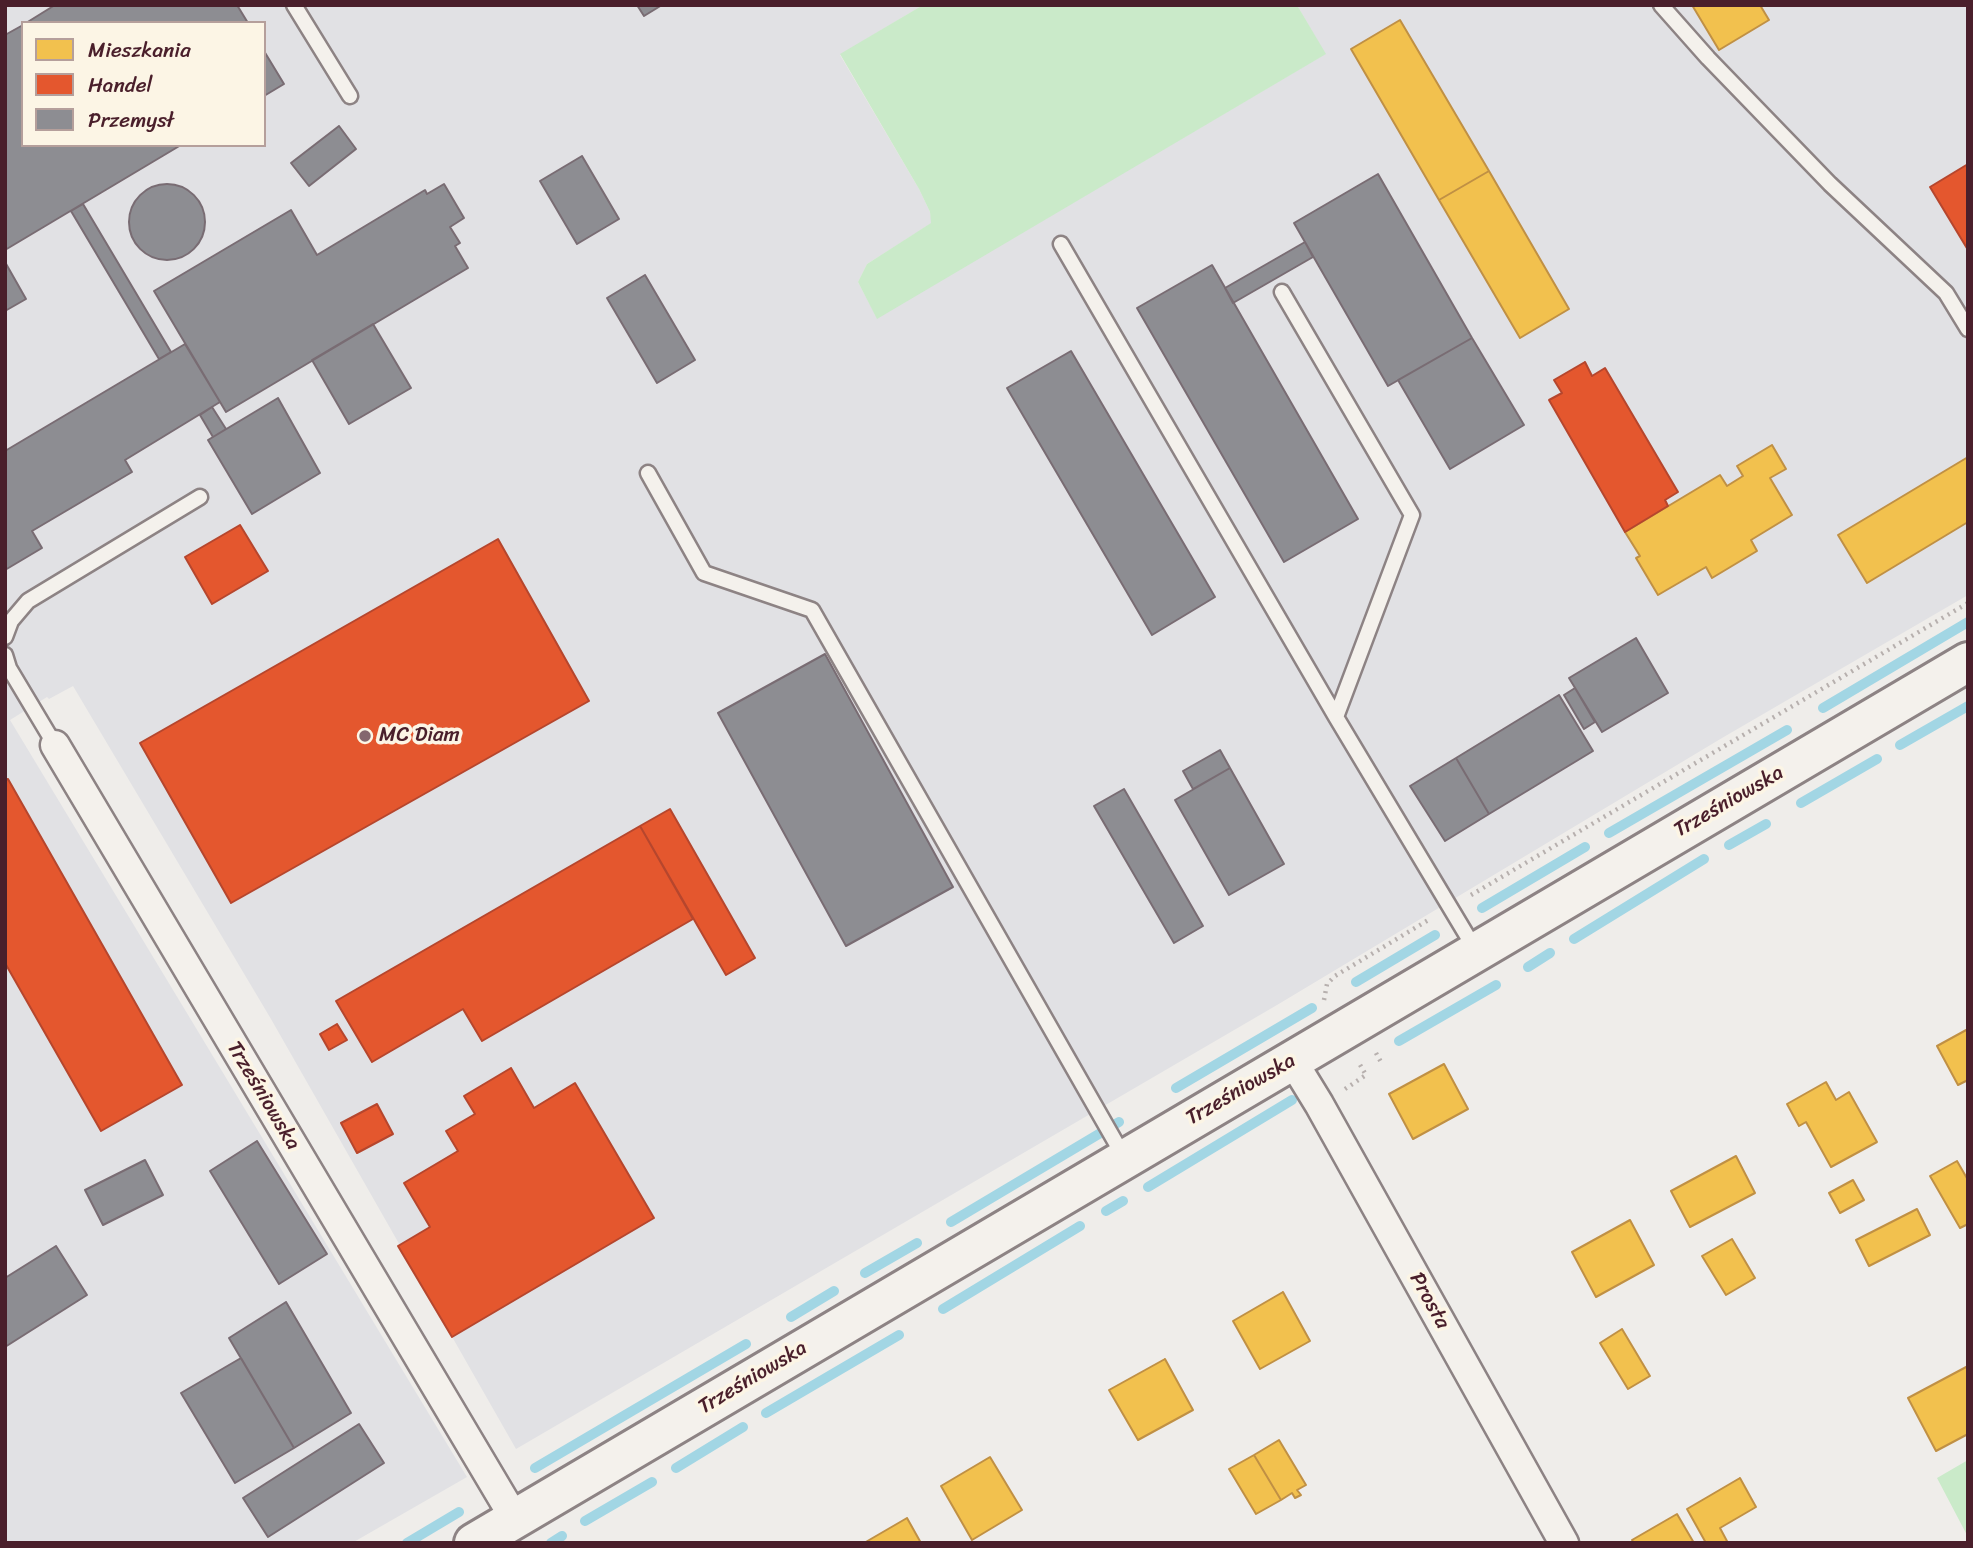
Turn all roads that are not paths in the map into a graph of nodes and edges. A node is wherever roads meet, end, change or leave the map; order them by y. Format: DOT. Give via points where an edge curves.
graph roads {
  1 [pos="294,5"];
  2 [pos="1661,5"];
  3 [pos="350,96"];
  4 [pos="1060,244"];
  5 [pos="1282,292"];
  6 [pos="1968,329"];
  7 [pos="648,473"];
  8 [pos="201,497"];
  9 [pos="5,637"];
  10 [pos="5,654"];
  11 [pos="1968,662"];
  12 [pos="1336,717"];
  13 [pos="55,745"];
  14 [pos="1476,951"];
  15 [pos="1292,1060"];
  16 [pos="1125,1158"];
  17 [pos="515,1519"];
  18 [pos="474,1543"];
  19 [pos="1564,1543"];
  1 -- 3 [label="lane"];
  2 -- 6 [label="lane" via="1830,184 1946,293"];
  4 -- 12 [label="lane"];
  5 -- 12 [label="lane" via="1412,515"];
  7 -- 16 [label="lane" via="704,573 812,610"];
  8 -- 9 [label="lane" via="28,601 11,621"];
  10 -- 13 [label="lane"];
  11 -- 14 [label="main road, Trześniowska"];
  12 -- 14 [label="lane"];
  13 -- 17 [label="street, Trześniowska"];
  14 -- 15 [label="main road, Trześniowska"];
  15 -- 16 [label="main road, Trześniowska"];
  15 -- 19 [label="street, Prosta"];
  16 -- 17 [label="main road, Trześniowska"];
  17 -- 18 [label="main road, Trześniowska"];
}
